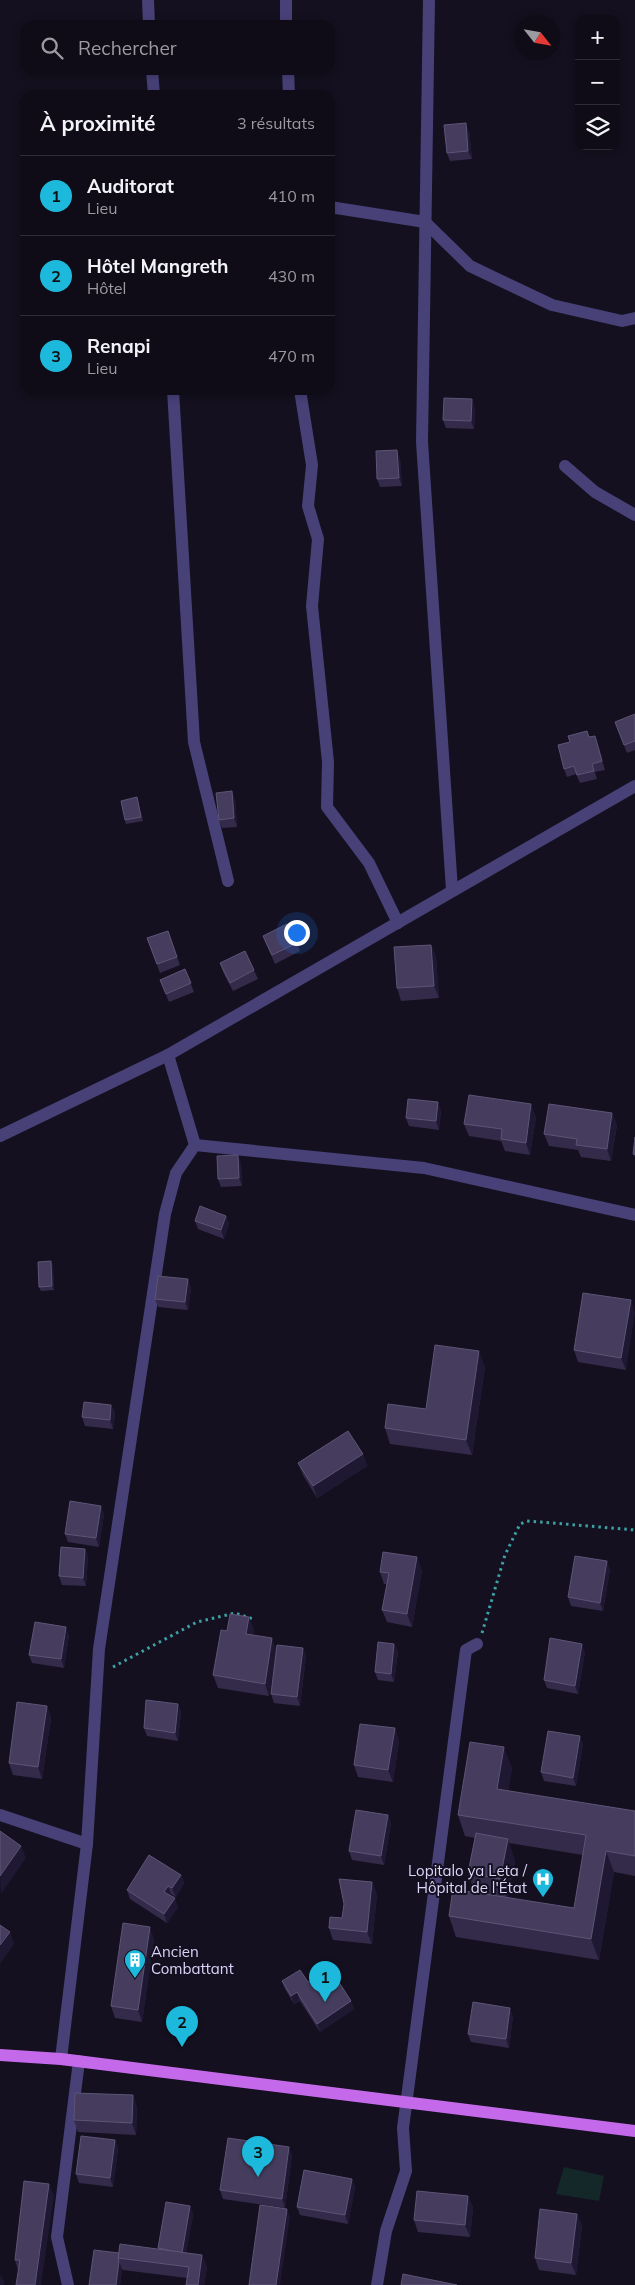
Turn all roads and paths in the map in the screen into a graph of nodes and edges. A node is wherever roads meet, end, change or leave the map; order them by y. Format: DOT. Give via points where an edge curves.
graph roads {
  1 [pos="148,0"];
  2 [pos="286,0"];
  3 [pos="429,0"];
  4 [pos="149,20"];
  5 [pos="286,20"];
  6 [pos="152,75"];
  7 [pos="288,75"];
  8 [pos="154,90"];
  9 [pos="288,90"];
  10 [pos="335,208"];
  11 [pos="425,222"];
  12 [pos="635,318"];
  13 [pos="173,395"];
  14 [pos="301,395"];
  15 [pos="565,466"];
  16 [pos="635,515"];
  17 [pos="635,786"];
  18 [pos="228,882"];
  19 [pos="452,890"];
  20 [pos="398,923"];
  21 [pos="168,1055"];
  22 [pos="0,1136"];
  23 [pos="196,1145"];
  24 [pos="635,1215"];
  25 [pos="635,1530"];
  26 [pos="253,1620"];
  27 [pos="477,1644"];
  28 [pos="97,1667"];
  29 [pos="0,1815"];
  30 [pos="87,1844"];
  31 [pos="0,2055"];
  32 [pos="61,2058"];
  33 [pos="79,2061"];
  34 [pos="408,2103"];
  35 [pos="635,2131"];
  36 [pos="68,2285"];
  37 [pos="377,2285"];
  1 -- 4 [label="street"];
  2 -- 5 [label="street"];
  3 -- 11 [label="street"];
  6 -- 8 [label="street"];
  7 -- 9 [label="street"];
  10 -- 11 [label="street"];
  11 -- 12 [label="street" via="470,266 552,305 622,321"];
  11 -- 19 [label="street" via="422,442"];
  13 -- 18 [label="street" via="194,742"];
  14 -- 20 [label="street" via="312,465 308,506 318,539 312,606 328,762 327,806 369,863"];
  15 -- 16 [label="street" via="595,492"];
  17 -- 19 [label="street"];
  19 -- 20 [label="street"];
  20 -- 21 [label="street"];
  21 -- 22 [label="street"];
  21 -- 23 [label="street"];
  23 -- 24 [label="street" via="424,1168"];
  23 -- 28 [label="street" via="176,1173 165,1214"];
  25 -- 27 [label="path" via="527,1521 520,1524 509,1544"];
  26 -- 28 [label="path" via="235,1613 197,1622 116,1666"];
  27 -- 34 [label="street" via="466,1650"];
  28 -- 30 [label="street"];
  29 -- 30 [label="street"];
  30 -- 32 [label="street"];
  31 -- 32 [label="main road"];
  32 -- 33 [label="main road"];
  33 -- 34 [label="main road"];
  33 -- 36 [label="street" via="57,2237"];
  34 -- 35 [label="main road"];
  34 -- 37 [label="street" via="403,2128 406,2171 386,2231"];
}
